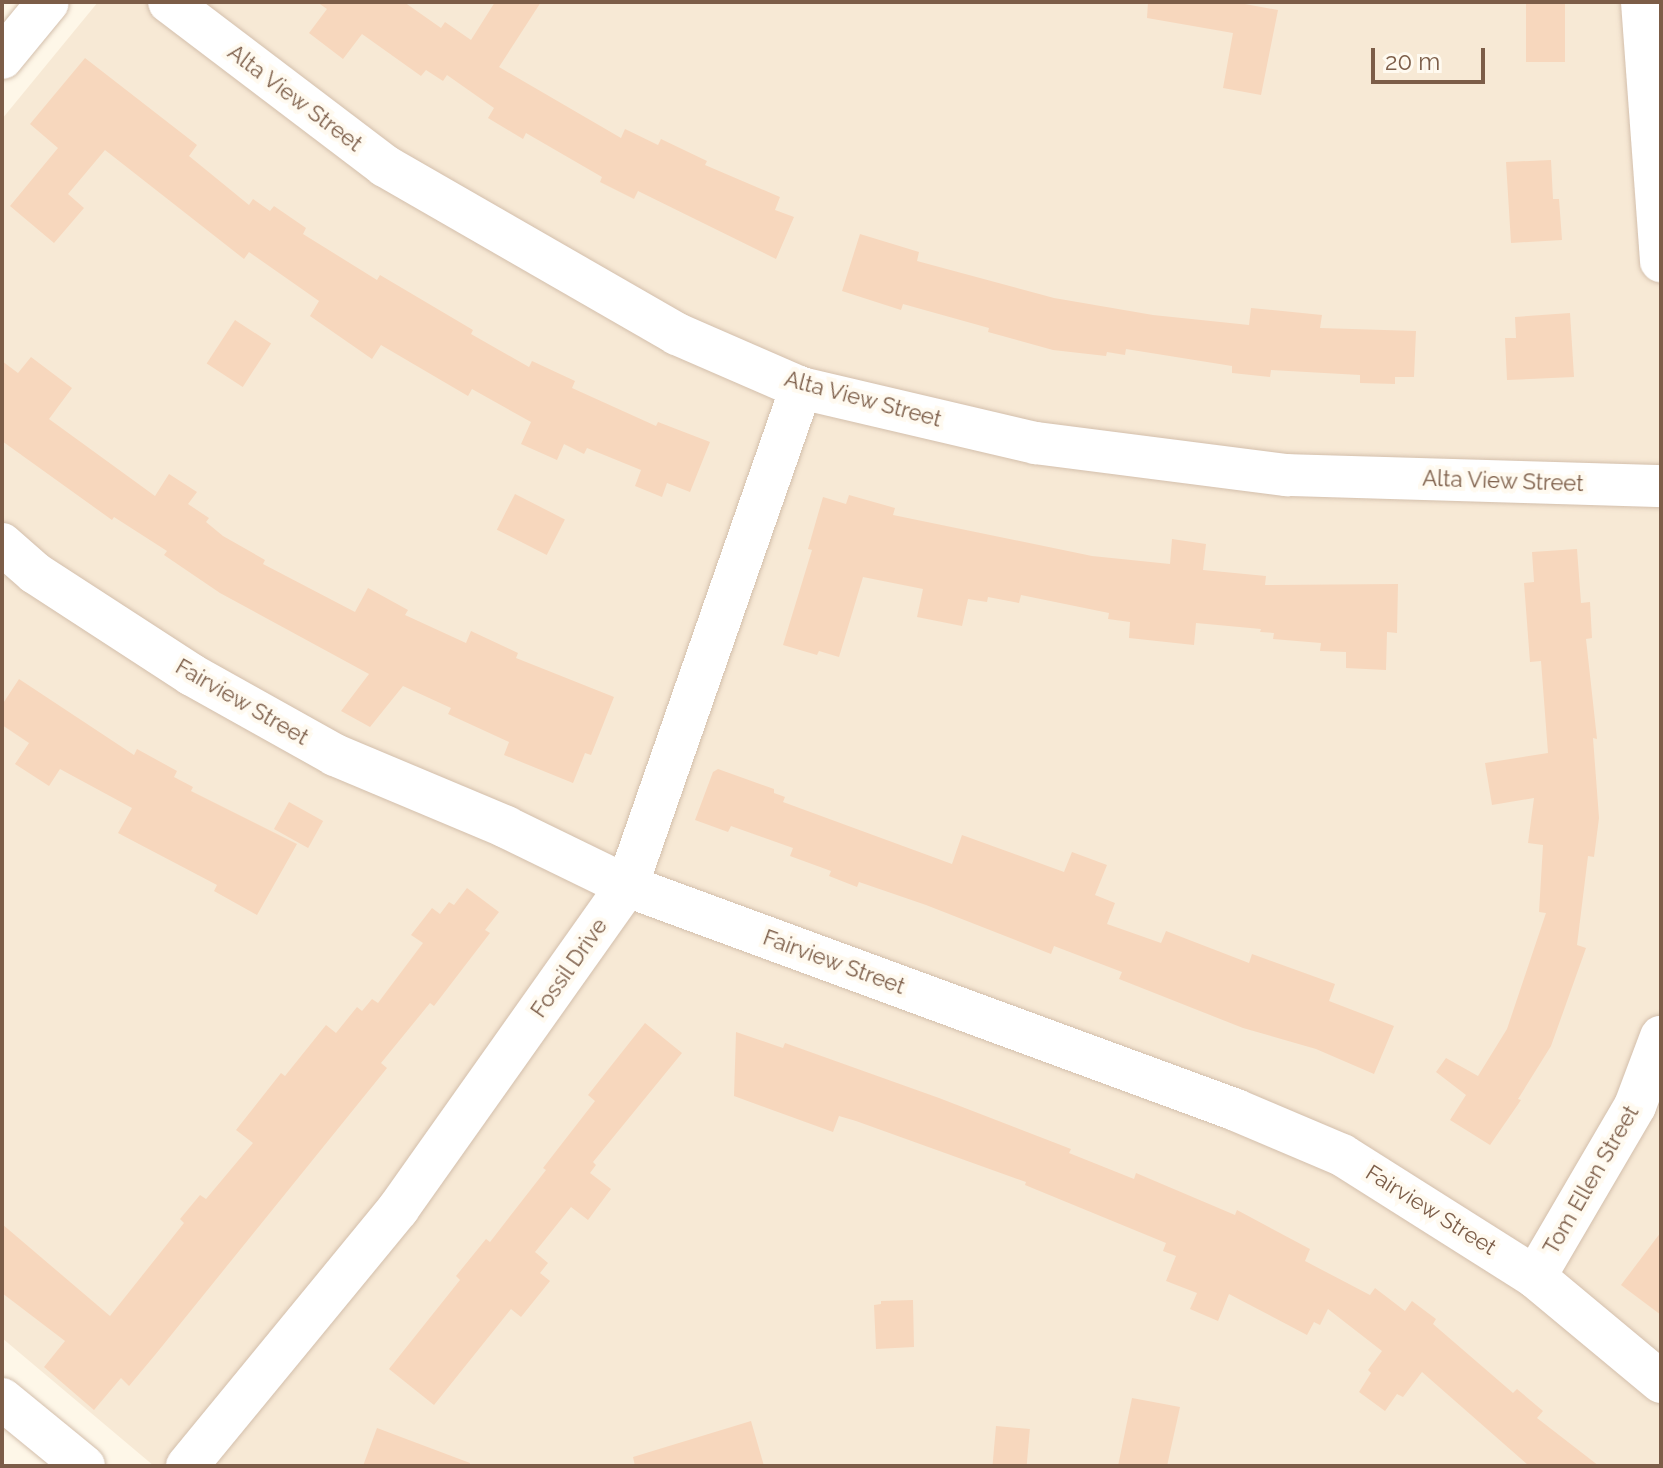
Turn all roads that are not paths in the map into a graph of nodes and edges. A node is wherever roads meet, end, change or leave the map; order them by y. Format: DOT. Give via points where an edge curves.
graph roads {
  1 [pos="169,2"];
  2 [pos="1642,2"];
  3 [pos="26,10"];
  4 [pos="2,58"];
  5 [pos="1661,261"];
  6 [pos="801,388"];
  7 [pos="1661,486"];
  8 [pos="2,544"];
  9 [pos="627,886"];
  10 [pos="1661,1037"];
  11 [pos="1535,1277"];
  12 [pos="1661,1382"];
  13 [pos="2,1399"];
  14 [pos="84,1466"];
  15 [pos="187,1466"];
  1 -- 6 [label="street, Alta View Street" via="385,166 677,334"];
  2 -- 5 [label="street"];
  3 -- 4 [label="street"];
  6 -- 7 [label="street, Alta View Street" via="1036,443 1287,475"];
  6 -- 9 [label="street, Fossil Drive"];
  8 -- 9 [label="street, Fairview Street" via="35,573 192,675 335,755 506,827"];
  9 -- 11 [label="street, Fairview Street" via="1329,1149"];
  9 -- 15 [label="street, Fossil Drive" via="398,1209"];
  10 -- 11 [label="street, Tom Ellen Street" via="1635,1106"];
  11 -- 12 [label="street, Fairview Street"];
  13 -- 14 [label="street"];
}
